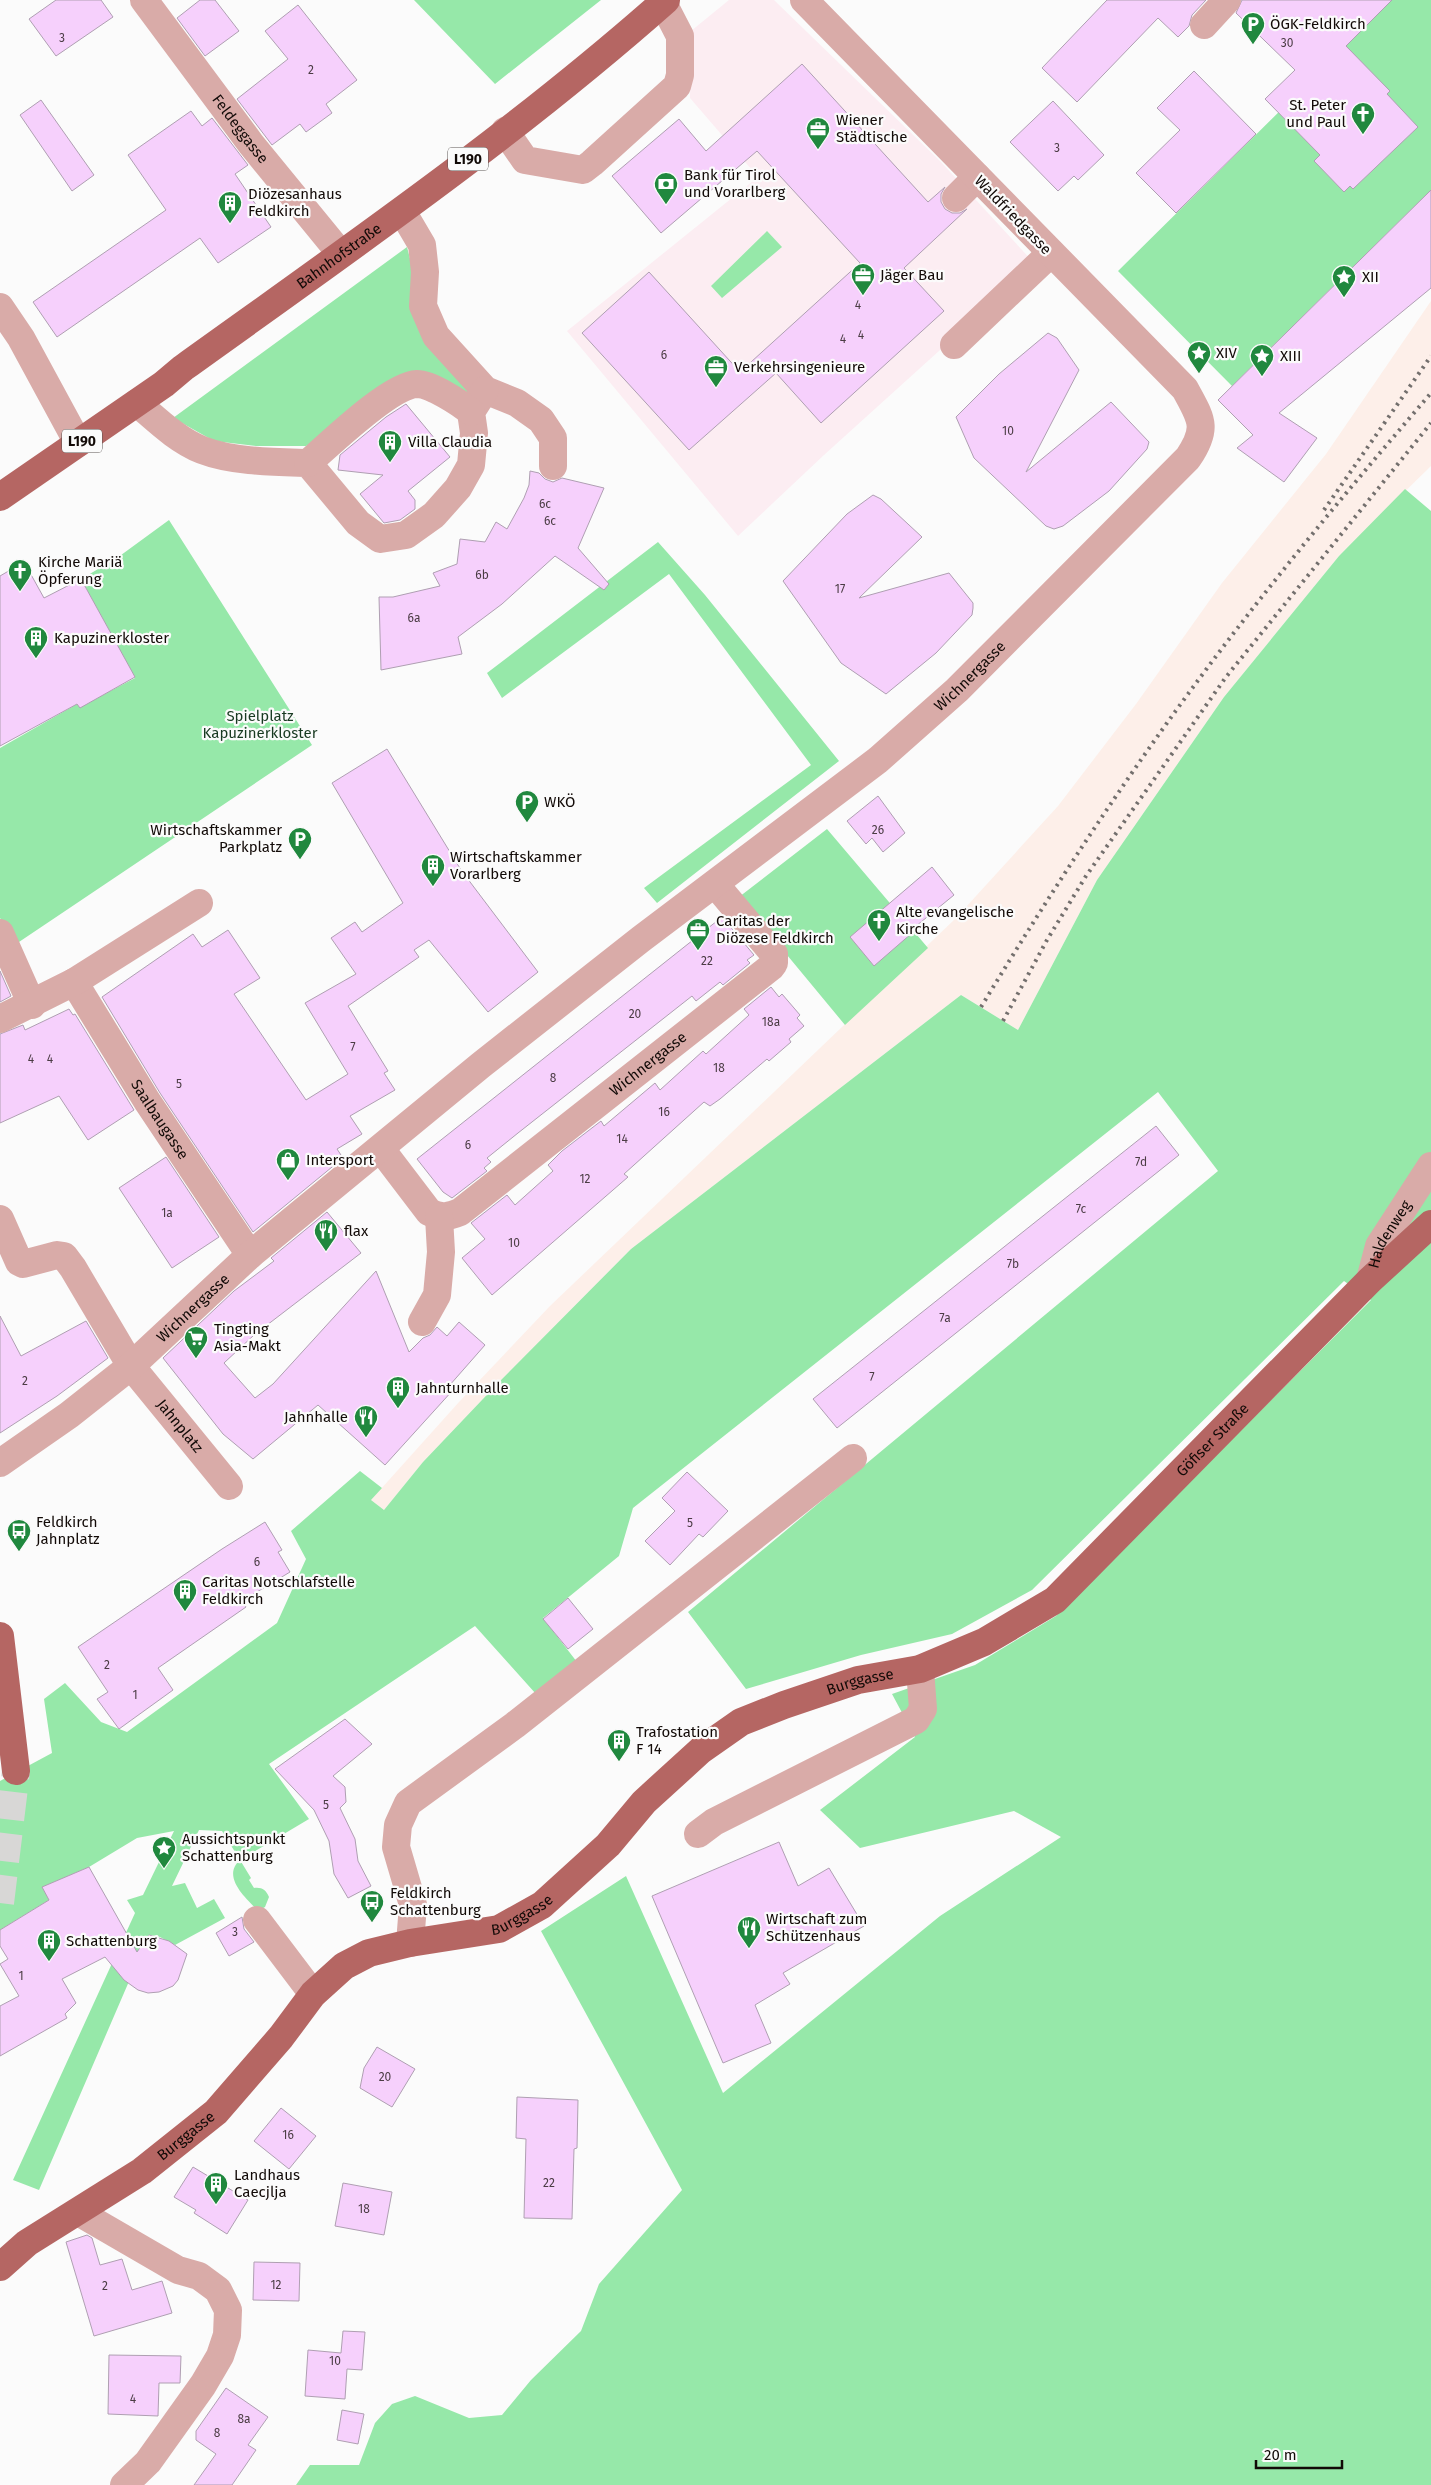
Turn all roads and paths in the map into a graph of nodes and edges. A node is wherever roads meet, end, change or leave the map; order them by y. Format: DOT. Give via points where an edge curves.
graph roads {
  1 [pos="144,0"];
  2 [pos="804,0"];
  3 [pos="1227,0"];
  4 [pos="665,1"];
  5 [pos="1204,24"];
  6 [pos="505,131"];
  7 [pos="977,177"];
  8 [pos="956,198"];
  9 [pos="402,211"];
  10 [pos="1051,253"];
  11 [pos="341,254"];
  12 [pos="0,307"];
  13 [pos="954,345"];
  14 [pos="478,401"];
  15 [pos="137,403"];
  16 [pos="1200,440"];
  17 [pos="78,443"];
  18 [pos="308,462"];
  19 [pos="554,466"];
  20 [pos="0,497"];
  21 [pos="715,884"];
  22 [pos="199,903"];
  23 [pos="0,933"];
  24 [pos="74,982"];
  25 [pos="32,1004"];
  26 [pos="0,1019"];
  27 [pos="381,1149"];
  28 [pos="1431,1166"];
  29 [pos="439,1217"];
  30 [pos="0,1219"];
  31 [pos="1431,1224"];
  32 [pos="250,1255"];
  33 [pos="1370,1280"];
  34 [pos="422,1322"];
  35 [pos="131,1366"];
  36 [pos="853,1458"];
  37 [pos="0,1463"];
  38 [pos="229,1486"];
  39 [pos="0,1636"];
  40 [pos="984,1642"];
  41 [pos="920,1669"];
  42 [pos="5,1716"];
  43 [pos="16,1771"];
  44 [pos="698,1834"];
  45 [pos="257,1920"];
  46 [pos="410,1944"];
  47 [pos="314,1994"];
  48 [pos="78,2212"];
  49 [pos="0,2267"];
  50 [pos="124,2485"];
  1 -- 11 [label="street, Feldeggasse" via="251,144"];
  2 -- 7 [label="street, Waldfriedgasse"];
  3 -- 5 [label="street"];
  4 -- 6 [label="main road, Bahnhofstraße / L190" via="594,63"];
  4 -- 6 [label="street" via="680,36 677,86 592,163 583,170 525,160"];
  6 -- 9 [label="main road, Bahnhofstraße / L190"];
  7 -- 8 [label="street"];
  7 -- 10 [label="street, Waldfriedgasse"];
  9 -- 11 [label="main road, Bahnhofstraße / L190"];
  9 -- 14 [label="street" via="422,245 425,272 423,306 436,336"];
  10 -- 13 [label="street"];
  10 -- 16 [label="street, Waldfriedgasse" via="1185,389 1200,416"];
  11 -- 15 [label="main road, Bahnhofstraße / L190"];
  12 -- 17 [label="street" via="21,338"];
  14 -- 18 [label="street" via="452,398 418,384 397,389"];
  14 -- 18 [label="street" via="471,465 458,488 440,508 406,535 380,539 358,523"];
  14 -- 19 [label="street" via="517,403 541,420 553,438"];
  15 -- 17 [label="main road, Bahnhofstraße / L190"];
  15 -- 18 [label="street" via="175,434 202,450 270,462"];
  16 -- 21 [label="street, Wichnergasse" via="1188,458 957,690 878,760"];
  17 -- 20 [label="main road, Bahnhofstraße / L190"];
  21 -- 27 [label="street, Wichnergasse" via="549,1012"];
  21 -- 29 [label="street, Wichnergasse" via="774,954 771,967 460,1212"];
  22 -- 24 [label="street"];
  23 -- 25 [label="street"];
  24 -- 25 [label="street"];
  24 -- 32 [label="street, Saalbaugasse" via="147,1101"];
  25 -- 26 [label="street"];
  27 -- 29 [label="street" via="429,1212"];
  27 -- 32 [label="street, Wichnergasse"];
  28 -- 33 [label="street, Haldenweg" via="1379,1246"];
  29 -- 34 [label="street" via="441,1252 437,1295"];
  30 -- 35 [label="street, Jahnplatz" via="19,1262 23,1264 64,1256"];
  31 -- 33 [label="main road, Göfiser Straße"];
  32 -- 35 [label="street, Wichnergasse"];
  33 -- 40 [label="main road, Göfiser Straße" via="1055,1600"];
  35 -- 37 [label="street, Wichnergasse"];
  35 -- 38 [label="street, Jahnplatz"];
  36 -- 46 [label="street" via="515,1725 408,1803 398,1825 396,1847 413,1905"];
  39 -- 42 [label="main road"];
  40 -- 41 [label="main road, Burggasse"];
  41 -- 44 [label="street" via="923,1709 916,1720 714,1822"];
  41 -- 46 [label="main road, Burggasse" via="858,1680 741,1722 701,1750 644,1802 608,1845 542,1905 498,1929"];
  42 -- 43 [label="main road"];
  45 -- 47 [label="street"];
  46 -- 47 [label="main road, Burggasse" via="369,1953 344,1966"];
  47 -- 48 [label="main road, Burggasse" via="216,2112 142,2171"];
  48 -- 49 [label="main road, Burggasse" via="27,2243"];
  48 -- 50 [label="street" via="178,2270 199,2276 218,2290 228,2310 227,2335 220,2356 148,2462"];
}
